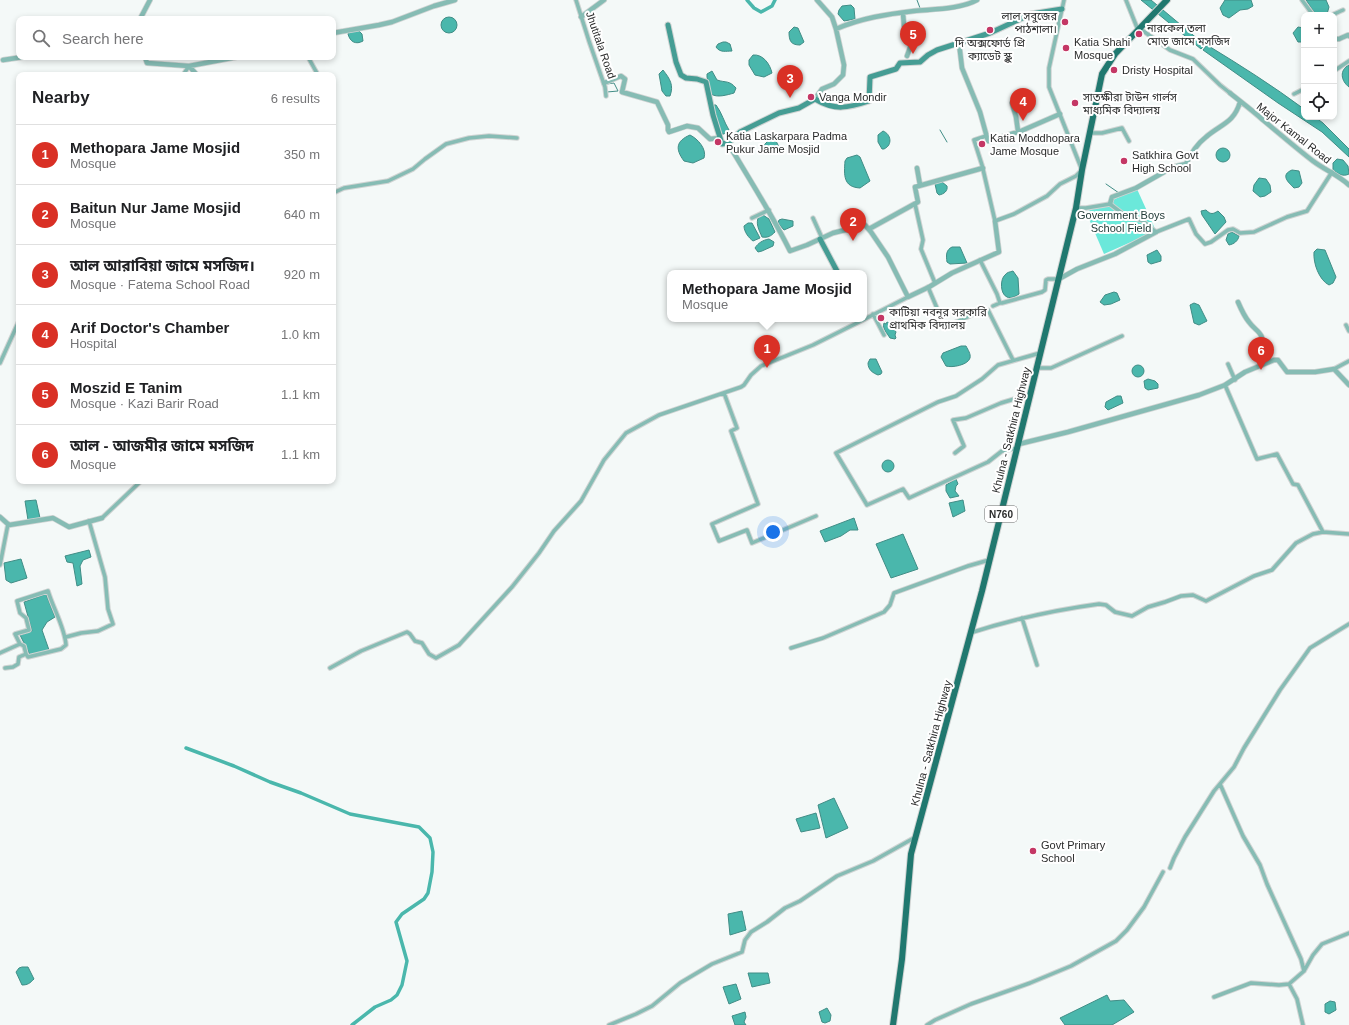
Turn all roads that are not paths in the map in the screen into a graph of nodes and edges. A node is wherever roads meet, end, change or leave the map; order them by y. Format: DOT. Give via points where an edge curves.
graph roads {
  1 [pos="150,0"];
  2 [pos="455,0"];
  3 [pos="576,0"];
  4 [pos="604,0"];
  5 [pos="817,0"];
  6 [pos="977,0"];
  7 [pos="1064,0"];
  8 [pos="1126,0"];
  9 [pos="1166,0"];
  10 [pos="1302,0"];
  11 [pos="969,2"];
  12 [pos="1062,8"];
  13 [pos="1343,10"];
  14 [pos="1311,12"];
  15 [pos="903,13"];
  16 [pos="1337,13"];
  17 [pos="142,16"];
  18 [pos="581,17"];
  19 [pos="841,21"];
  20 [pos="668,25"];
  21 [pos="836,26"];
  22 [pos="1138,29"];
  23 [pos="336,32"];
  24 [pos="1349,36"];
  25 [pos="1337,39"];
  26 [pos="960,43"];
  27 [pos="907,56"];
  28 [pos="16,58"];
  29 [pos="2,60"];
  30 [pos="146,60"];
  31 [pos="221,60"];
  32 [pos="310,60"];
  33 [pos="1349,61"];
  34 [pos="189,66"];
  35 [pos="1337,69"];
  36 [pos="185,72"];
  37 [pos="194,72"];
  38 [pos="316,72"];
  39 [pos="604,83"];
  40 [pos="1301,90"];
  41 [pos="1230,93"];
  42 [pos="1294,94"];
  43 [pos="606,96"];
  44 [pos="815,100"];
  45 [pos="1240,102"];
  46 [pos="1012,103"];
  47 [pos="1060,114"];
  48 [pos="1018,132"];
  49 [pos="1090,133"];
  50 [pos="986,136"];
  51 [pos="517,138"];
  52 [pos="720,138"];
  53 [pos="1129,141"];
  54 [pos="728,143"];
  55 [pos="917,168"];
  56 [pos="983,168"];
  57 [pos="1082,170"];
  58 [pos="1332,172"];
  59 [pos="920,185"];
  60 [pos="1349,185"];
  61 [pos="336,192"];
  62 [pos="915,204"];
  63 [pos="1110,204"];
  64 [pos="1076,208"];
  65 [pos="768,210"];
  66 [pos="752,218"];
  67 [pos="813,218"];
  68 [pos="995,221"];
  69 [pos="869,229"];
  70 [pos="1156,232"];
  71 [pos="821,238"];
  72 [pos="980,260"];
  73 [pos="837,270"];
  74 [pos="1059,279"];
  75 [pos="935,283"];
  76 [pos="928,287"];
  77 [pos="908,297"];
  78 [pos="1238,302"];
  79 [pos="1000,303"];
  80 [pos="993,306"];
  81 [pos="873,314"];
  82 [pos="867,317"];
  83 [pos="856,322"];
  84 [pos="1346,325"];
  85 [pos="16,328"];
  86 [pos="1349,330"];
  87 [pos="884,335"];
  88 [pos="1122,336"];
  89 [pos="1040,353"];
  90 [pos="774,354"];
  91 [pos="777,360"];
  92 [pos="1013,360"];
  93 [pos="1349,360"];
  94 [pos="1270,361"];
  95 [pos="0,363"];
  96 [pos="1228,364"];
  97 [pos="1037,368"];
  98 [pos="1334,368"];
  99 [pos="1235,380"];
  100 [pos="1225,385"];
  101 [pos="1349,385"];
  102 [pos="724,393"];
  103 [pos="1030,394"];
  104 [pos="1018,446"];
  105 [pos="955,453"];
  106 [pos="138,484"];
  107 [pos="816,516"];
  108 [pos="0,517"];
  109 [pos="102,518"];
  110 [pos="88,521"];
  111 [pos="8,524"];
  112 [pos="1323,532"];
  113 [pos="1349,534"];
  114 [pos="989,560"];
  115 [pos="0,565"];
  116 [pos="1022,618"];
  117 [pos="1349,624"];
  118 [pos="970,633"];
  119 [pos="66,637"];
  120 [pos="20,644"];
  121 [pos="791,648"];
  122 [pos="0,653"];
  123 [pos="26,654"];
  124 [pos="1037,665"];
  125 [pos="5,668"];
  126 [pos="330,668"];
  127 [pos="1220,784"];
  128 [pos="915,838"];
  129 [pos="1170,868"];
  130 [pos="1163,872"];
  131 [pos="1349,933"];
  132 [pos="1304,971"];
  133 [pos="1289,984"];
  134 [pos="1214,997"];
  135 [pos="609,1025"];
  136 [pos="893,1025"];
  137 [pos="927,1025"];
  138 [pos="1303,1025"];
  1 -- 17 [label="street"];
  2 -- 23 [label="street" via="379,25"];
  3 -- 18 [label="street, Jhutitala Road"];
  4 -- 18 [label="street"];
  5 -- 21 [label="street" via="832,17"];
  6 -- 11 [label="street"];
  7 -- 12 [label="street"];
  8 -- 22 [label="street"];
  9 -- 22 [label="highway, Khulna - Satkhira Highway / N760"];
  10 -- 14 [label="street"];
  11 -- 15 [label="street"];
  12 -- 26 [label="main road" via="1031,14 990,33"];
  12 -- 47 [label="street" via="1049,68 1049,86"];
  13 -- 16 [label="street"];
  15 -- 21 [label="street"];
  15 -- 27 [label="street" via="904,26 911,45"];
  18 -- 39 [label="street, Jhutitala Road"];
  19 -- 21 [label="street"];
  20 -- 52 [label="main road" via="681,75 706,82"];
  21 -- 44 [label="street" via="844,65 843,75 834,84 822,89"];
  22 -- 41 [label="street" via="1170,50 1193,59"];
  22 -- 49 [label="highway, Khulna - Satkhira Highway / N760" via="1115,54 1102,74"];
  24 -- 25 [label="street"];
  26 -- 44 [label="main road" via="937,50 920,62 900,63 896,68 870,77 869,101 841,108"];
  26 -- 50 [label="street" via="962,68 980,112"];
  28 -- 29 [label="street"];
  30 -- 34 [label="street" via="147,63"];
  31 -- 34 [label="street"];
  32 -- 38 [label="street"];
  33 -- 35 [label="street"];
  34 -- 36 [label="street"];
  34 -- 37 [label="street"];
  39 -- 43 [label="street, Jhutitala Road"];
  39 -- 52 [label="street" via="621,76 625,79 622,92 657,102 669,132 687,126 698,128 710,139"];
  40 -- 42 [label="street"];
  41 -- 45 [label="street, Major Kamal Road"];
  44 -- 54 [label="main road" via="799,108 779,113 740,132"];
  45 -- 58 [label="street, Major Kamal Road" via="1320,166"];
  45 -- 63 [label="street" via="1238,112 1198,144 1186,164 1173,167 1136,188 1112,197"];
  46 -- 48 [label="street"];
  47 -- 48 [label="street"];
  47 -- 57 [label="street"];
  48 -- 50 [label="street" via="988,141"];
  49 -- 53 [label="street" via="1122,128"];
  49 -- 57 [label="highway, Khulna - Satkhira Highway / N760"];
  50 -- 56 [label="street" via="974,140"];
  51 -- 61 [label="street" via="489,136 446,144 413,169 394,179"];
  52 -- 54 [label="main road" via="722,144"];
  54 -- 65 [label="street"];
  55 -- 59 [label="street"];
  56 -- 59 [label="street"];
  56 -- 68 [label="street"];
  57 -- 64 [label="highway, Khulna - Satkhira Highway / N760"];
  57 -- 68 [label="street" via="1047,196"];
  58 -- 60 [label="street, Major Kamal Road"];
  58 -- 70 [label="street" via="1307,211 1254,232 1228,230 1205,244 1196,234 1189,218"];
  59 -- 62 [label="street" via="915,187 918,202"];
  62 -- 69 [label="street"];
  62 -- 75 [label="street" via="923,240 920,250"];
  63 -- 64 [label="street"];
  63 -- 70 [label="street" via="1123,214 1143,221"];
  64 -- 74 [label="highway, Khulna - Satkhira Highway / N760"];
  65 -- 66 [label="street"];
  65 -- 71 [label="street" via="790,251"];
  67 -- 71 [label="street"];
  68 -- 72 [label="street" via="999,252"];
  69 -- 71 [label="street" via="865,225"];
  69 -- 77 [label="street" via="888,257"];
  70 -- 74 [label="street"];
  71 -- 73 [label="main road"];
  72 -- 75 [label="street"];
  72 -- 79 [label="street"];
  74 -- 79 [label="street" via="1046,280 1045,290 1042,292"];
  74 -- 89 [label="highway, Khulna - Satkhira Highway / N760"];
  75 -- 76 [label="street"];
  76 -- 77 [label="street"];
  76 -- 92 [label="street" via="945,327 988,310"];
  77 -- 81 [label="street"];
  78 -- 94 [label="street" via="1251,326 1260,332 1262,348"];
  79 -- 80 [label="street"];
  81 -- 82 [label="street"];
  81 -- 87 [label="street"];
  83 -- 91 [label="street" via="813,345"];
  84 -- 86 [label="street"];
  85 -- 95 [label="street"];
  88 -- 97 [label="street" via="1051,368"];
  89 -- 92 [label="street"];
  89 -- 97 [label="highway, Khulna - Satkhira Highway / N760"];
  90 -- 91 [label="street"];
  91 -- 102 [label="street" via="761,366 744,385"];
  92 -- 104 [label="street" via="998,365 956,396 836,453 867,505 904,489 909,498 988,462 1002,451"];
  93 -- 98 [label="street"];
  94 -- 98 [label="street" via="1278,360 1287,372 1315,372"];
  94 -- 99 [label="street" via="1245,372"];
  96 -- 99 [label="street"];
  97 -- 103 [label="highway, Khulna - Satkhira Highway / N760"];
  98 -- 101 [label="street"];
  99 -- 100 [label="street"];
  100 -- 104 [label="street" via="1181,401"];
  100 -- 112 [label="street" via="1257,459 1277,454 1293,484 1298,485"];
  102 -- 107 [label="street" via="737,428 731,431 758,504 712,524 719,541 747,530 752,542"];
  102 -- 126 [label="street" via="659,415 626,433 604,460 569,516 554,531 512,587 459,645 436,658 407,632 361,651"];
  103 -- 104 [label="highway, Khulna - Satkhira Highway / N760"];
  103 -- 105 [label="street" via="966,418 953,420 964,446"];
  104 -- 114 [label="highway, Khulna - Satkhira Highway / N760"];
  106 -- 109 [label="street"];
  108 -- 111 [label="street"];
  109 -- 110 [label="street"];
  110 -- 111 [label="street" via="69,527 53,518"];
  110 -- 119 [label="street" via="105,578 108,609 113,624 98,631"];
  111 -- 115 [label="street"];
  112 -- 113 [label="street"];
  112 -- 116 [label="street" via="1296,543 1272,570 1254,576 1206,601 1193,595 1181,596 1148,607 1132,616 1115,612 1106,605 1099,604"];
  114 -- 118 [label="highway, Khulna - Satkhira Highway / N760"];
  114 -- 121 [label="street" via="894,593 890,605 884,612 823,638"];
  116 -- 118 [label="street"];
  116 -- 124 [label="street"];
  117 -- 127 [label="street" via="1310,648 1280,690 1234,767"];
  118 -- 128 [label="highway, Khulna - Satkhira Highway / N760"];
  119 -- 120 [label="street" via="48,591 17,601 29,630 15,634"];
  119 -- 123 [label="street" via="66,645 61,648 28,657"];
  120 -- 122 [label="street"];
  120 -- 123 [label="street" via="24,646"];
  123 -- 125 [label="street" via="19,657 18,664"];
  127 -- 129 [label="street" via="1185,837"];
  127 -- 132 [label="street" via="1243,836 1260,865"];
  128 -- 135 [label="street" via="873,862 837,876 751,932 745,940 742,952 712,964 680,983 652,1006"];
  128 -- 136 [label="highway, Khulna - Satkhira Highway / N760" via="911,854 902,959"];
  130 -- 137 [label="street" via="1144,907 1116,942 1071,966 971,1004"];
  131 -- 132 [label="street" via="1322,944"];
  132 -- 133 [label="street"];
  133 -- 134 [label="street" via="1251,983"];
  133 -- 138 [label="street"];
}
